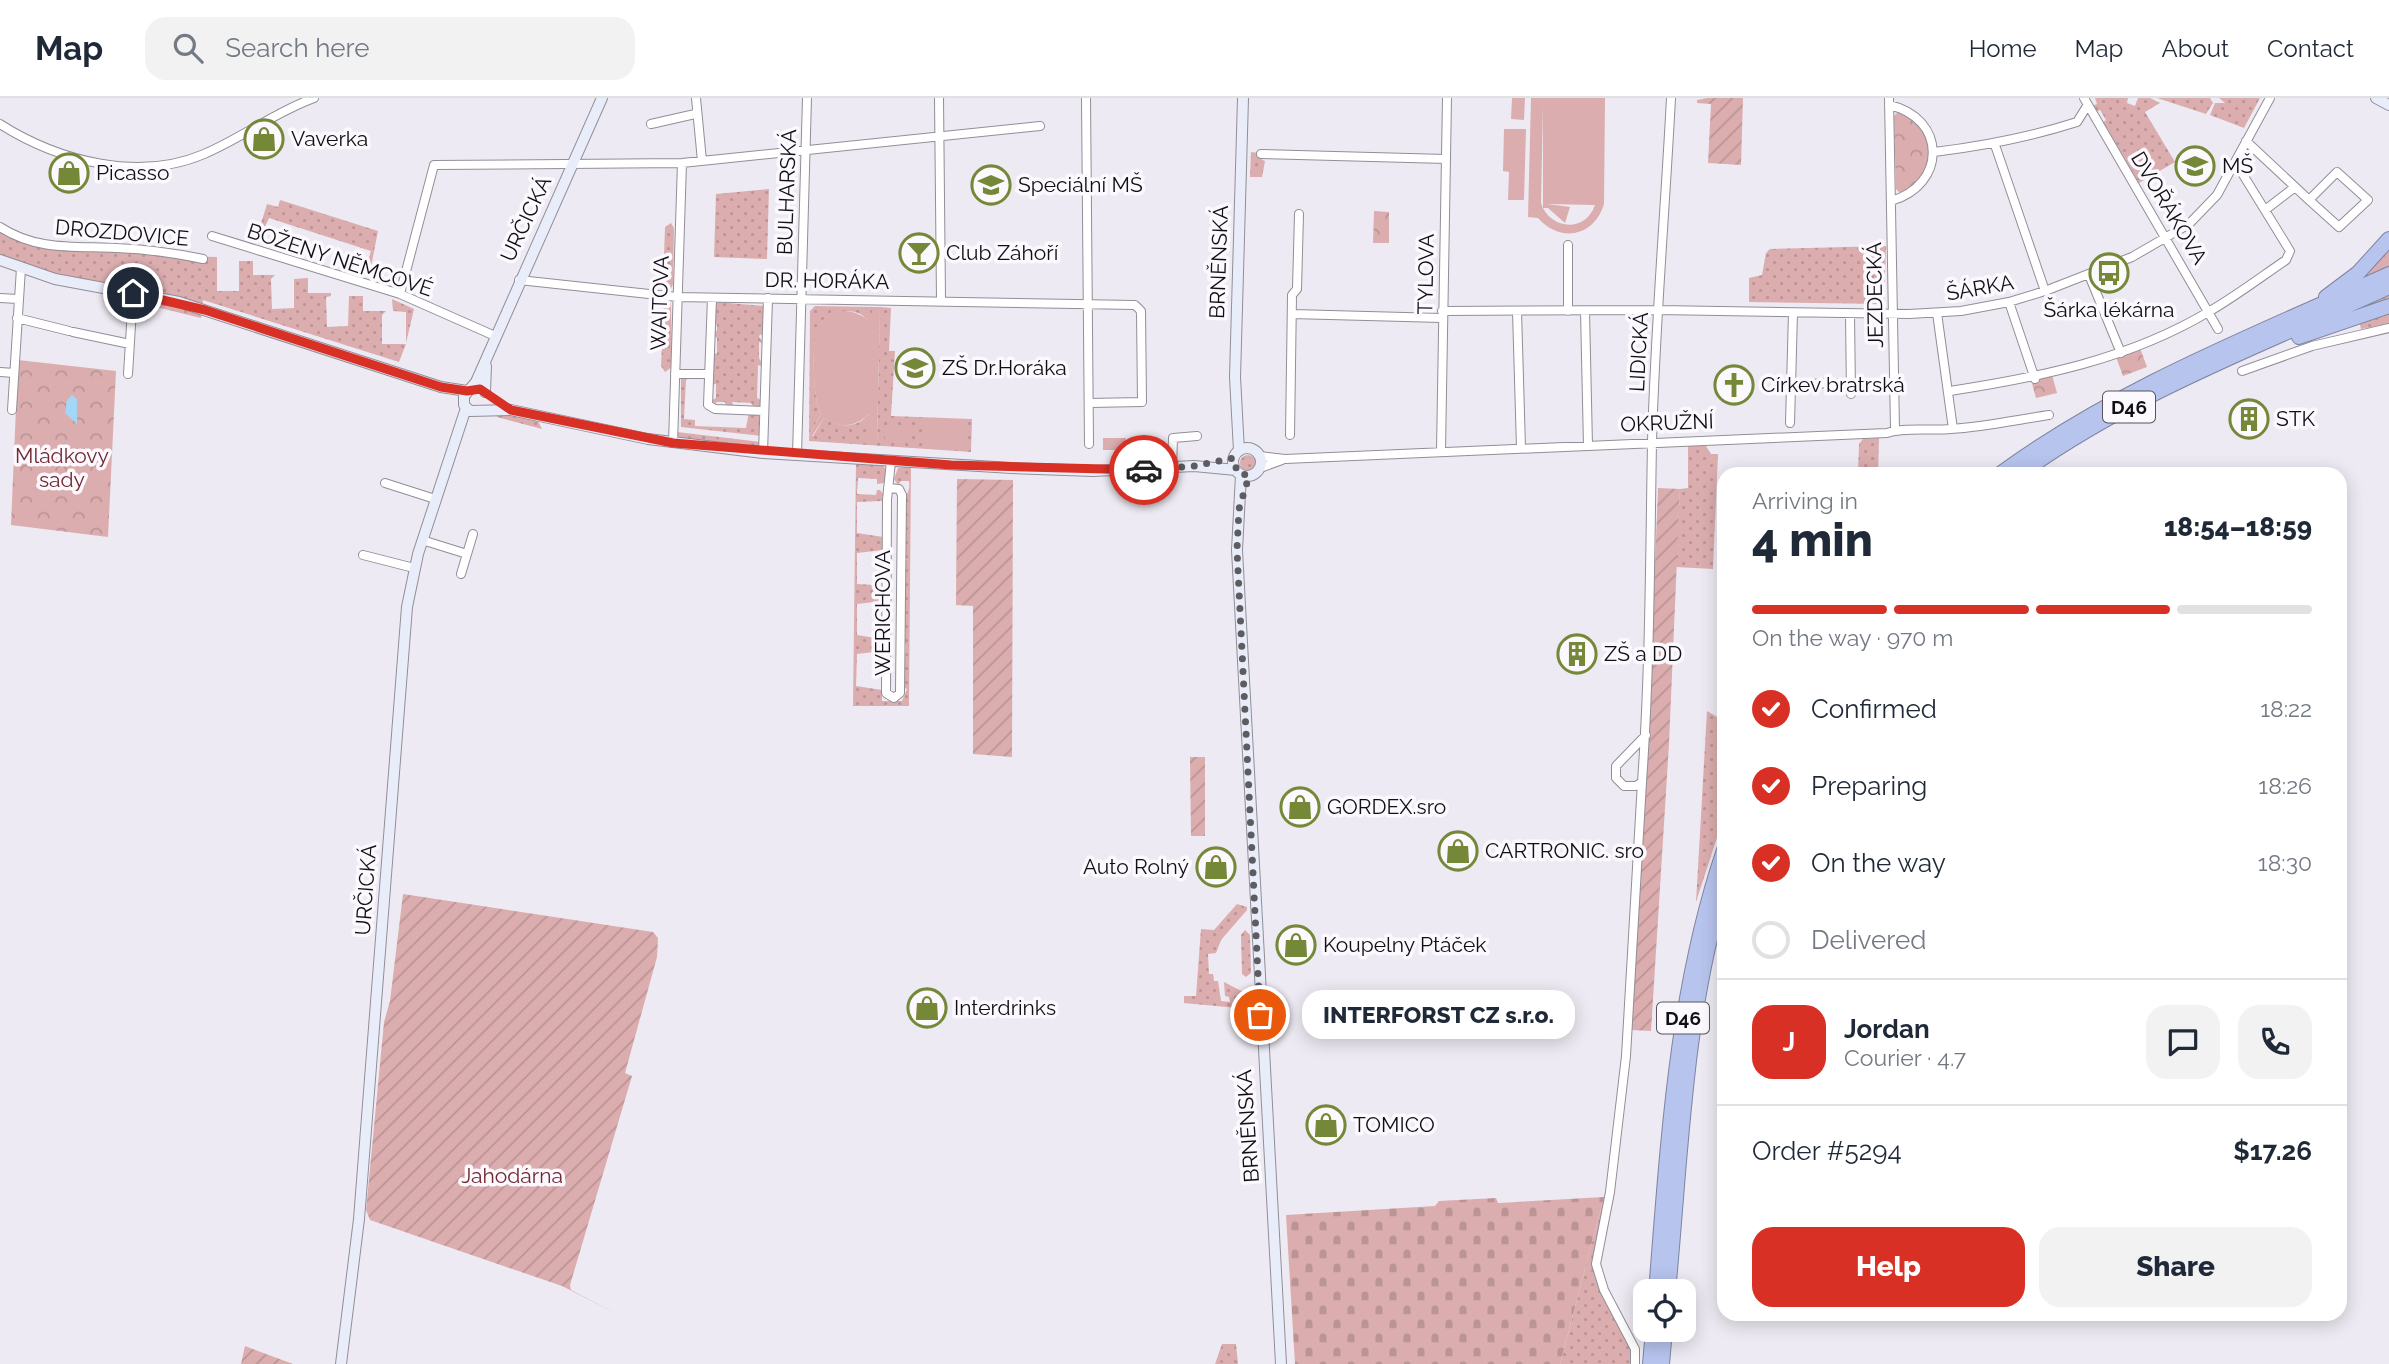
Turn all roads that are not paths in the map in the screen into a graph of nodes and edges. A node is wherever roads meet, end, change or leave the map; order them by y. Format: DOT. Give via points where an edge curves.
graph roads {
  1 [pos="314,98"];
  2 [pos="602,98"];
  3 [pos="696,98"];
  4 [pos="807,98"];
  5 [pos="939,98"];
  6 [pos="1086,98"];
  7 [pos="1243,98"];
  8 [pos="1447,98"];
  9 [pos="1671,98"];
  10 [pos="2270,98"];
  11 [pos="1889,102"];
  12 [pos="2086,102"];
  13 [pos="695,114"];
  14 [pos="0,124"];
  15 [pos="651,124"];
  16 [pos="1040,127"];
  17 [pos="940,135"];
  18 [pos="2246,141"];
  19 [pos="1995,145"];
  20 [pos="806,151"];
  21 [pos="1934,152"];
  22 [pos="1261,154"];
  23 [pos="1446,159"];
  24 [pos="702,161"];
  25 [pos="682,163"];
  26 [pos="573,164"];
  27 [pos="2234,167"];
  28 [pos="2295,187"];
  29 [pos="2309,200"];
  30 [pos="1891,201"];
  31 [pos="2265,210"];
  32 [pos="1299,214"];
  33 [pos="0,227"];
  34 [pos="212,236"];
  35 [pos="2168,239"];
  36 [pos="2389,239"];
  37 [pos="1568,245"];
  38 [pos="203,258"];
  39 [pos="0,260"];
  40 [pos="21,268"];
  41 [pos="2389,274"];
  42 [pos="2089,275"];
  43 [pos="519,280"];
  44 [pos="2389,287"];
  45 [pos="2045,291"];
  46 [pos="133,293"];
  47 [pos="400,294"];
  48 [pos="677,297"];
  49 [pos="0,298"];
  50 [pos="712,298"];
  51 [pos="768,298"];
  52 [pos="18,299"];
  53 [pos="802,299"];
  54 [pos="940,300"];
  55 [pos="2009,302"];
  56 [pos="1087,304"];
  57 [pos="2389,306"];
  58 [pos="1659,310"];
  59 [pos="1517,311"];
  60 [pos="1568,311"];
  61 [pos="1584,311"];
  62 [pos="2210,312"];
  63 [pos="1793,313"];
  64 [pos="1937,313"];
  65 [pos="1292,314"];
  66 [pos="1442,314"];
  67 [pos="1850,314"];
  68 [pos="1894,314"];
  69 [pos="17,318"];
  70 [pos="2289,320"];
  71 [pos="2389,328"];
  72 [pos="2218,329"];
  73 [pos="495,335"];
  74 [pos="130,344"];
  75 [pos="2121,353"];
  76 [pos="2244,353"];
  77 [pos="487,356"];
  78 [pos="2242,371"];
  79 [pos="0,372"];
  80 [pos="14,373"];
  81 [pos="128,374"];
  82 [pos="675,374"];
  83 [pos="709,374"];
  84 [pos="2035,379"];
  85 [pos="1851,383"];
  86 [pos="1792,384"];
  87 [pos="1950,391"];
  88 [pos="487,394"];
  89 [pos="1851,394"];
  90 [pos="467,397"];
  91 [pos="1089,403"];
  92 [pos="12,410"];
  93 [pos="511,410"];
  94 [pos="481,411"];
  95 [pos="764,411"];
  96 [pos="2049,415"];
  97 [pos="1790,423"];
  98 [pos="463,426"];
  99 [pos="1895,429"];
  100 [pos="1953,429"];
  101 [pos="1290,435"];
  102 [pos="1197,436"];
  103 [pos="1652,442"];
  104 [pos="673,443"];
  105 [pos="1089,443"];
  106 [pos="1588,446"];
  107 [pos="1521,448"];
  108 [pos="1244,451"];
  109 [pos="1441,452"];
  110 [pos="763,453"];
  111 [pos="797,455"];
  112 [pos="1285,459"];
  113 [pos="891,461"];
  114 [pos="1194,466"];
  115 [pos="2010,467"];
  116 [pos="2031,467"];
  117 [pos="1172,468"];
  118 [pos="1260,468"];
  119 [pos="1242,474"];
  120 [pos="385,483"];
  121 [pos="888,488"];
  122 [pos="435,499"];
  123 [pos="472,534"];
  124 [pos="422,540"];
  125 [pos="467,554"];
  126 [pos="363,555"];
  127 [pos="414,568"];
  128 [pos="461,574"];
  129 [pos="886,589"];
  130 [pos="901,589"];
  131 [pos="1646,735"];
  132 [pos="1642,782"];
  133 [pos="1717,874"];
  134 [pos="1717,913"];
  135 [pos="1657,1279"];
  136 [pos="1669,1279"];
  137 [pos="1652,1342"];
  138 [pos="1664,1342"];
  139 [pos="341,1364"];
  140 [pos="1281,1364"];
  141 [pos="1635,1364"];
  142 [pos="1650,1364"];
  143 [pos="1662,1364"];
  1 -- 14 [label="street" via="206,153 153,166 113,165 58,152"];
  2 -- 26 [label="street, URČICKÁ"];
  3 -- 13 [label="street"];
  4 -- 20 [label="street, BULHARSKÁ"];
  5 -- 17 [label="street"];
  6 -- 56 [label="street"];
  7 -- 108 [label="street, BRNĚNSKÁ" via="1235,377"];
  8 -- 23 [label="street, TYLOVA"];
  9 -- 58 [label="street, LIDICKÁ"];
  10 -- 18 [label="street, ŠÁRKA"];
  11 -- 21 [label="street, JEZDECKÁ" via="1920,122"];
  11 -- 30 [label="street, JEZDECKÁ"];
  12 -- 19 [label="street" via="2077,122"];
  12 -- 35 [label="street, DVOŘÁKOVA"];
  13 -- 15 [label="street"];
  13 -- 24 [label="street" via="701,127"];
  16 -- 17 [label="street"];
  17 -- 20 [label="street"];
  17 -- 54 [label="street"];
  18 -- 27 [label="street, ŠÁRKA"];
  18 -- 28 [label="street"];
  19 -- 21 [label="street"];
  19 -- 45 [label="street"];
  20 -- 24 [label="street"];
  20 -- 53 [label="street, BULHARSKÁ"];
  21 -- 30 [label="street" via="1930,171 1918,188"];
  22 -- 23 [label="street"];
  23 -- 66 [label="street, TYLOVA"];
  24 -- 25 [label="street"];
  25 -- 26 [label="street"];
  25 -- 48 [label="street, WAITOVA"];
  26 -- 43 [label="street, URČICKÁ"];
  26 -- 47 [label="street" via="434,165"];
  27 -- 31 [label="street"];
  27 -- 35 [label="street, ŠÁRKA" via="2200,214"];
  28 -- 29 [label="street"];
  28 -- 31 [label="street"];
  29 -- 29 [label="street" via="2339,227 2368,200 2337,172"];
  30 -- 68 [label="street, JEZDECKÁ"];
  31 -- 62 [label="street" via="2290,251 2286,260"];
  32 -- 65 [label="street"];
  33 -- 38 [label="street, DROZDOVICE" via="22,239 59,248 149,250"];
  34 -- 47 [label="street, BOŽENY NĚMCOVÉ"];
  35 -- 42 [label="street, ŠÁRKA"];
  35 -- 62 [label="street, DVOŘÁKOVA"];
  36 -- 70 [label="highway" via="2358,273"];
  37 -- 60 [label="street"];
  39 -- 40 [label="street"];
  40 -- 46 [label="street"];
  40 -- 52 [label="street"];
  41 -- 70 [label="highway, D46"];
  42 -- 45 [label="street, ŠÁRKA"];
  42 -- 75 [label="street"];
  43 -- 48 [label="street, DR. HORÁKA"];
  43 -- 73 [label="street, URČICKÁ"];
  44 -- 76 [label="highway, D46"];
  45 -- 55 [label="street, ŠÁRKA"];
  46 -- 74 [label="street"];
  46 -- 90 [label="street" via="205,310"];
  47 -- 73 [label="street, BOŽENY NĚMCOVÉ"];
  48 -- 50 [label="street, DR. HORÁKA"];
  48 -- 82 [label="street, WAITOVA"];
  49 -- 52 [label="street"];
  50 -- 51 [label="street, DR. HORÁKA"];
  50 -- 83 [label="street"];
  51 -- 53 [label="street, DR. HORÁKA"];
  51 -- 95 [label="street"];
  52 -- 69 [label="street"];
  53 -- 54 [label="street, DR. HORÁKA"];
  53 -- 111 [label="street, BULHARSKÁ"];
  54 -- 56 [label="street, DR. HORÁKA"];
  55 -- 64 [label="street, ŠÁRKA"];
  55 -- 84 [label="street"];
  56 -- 91 [label="street"];
  56 -- 91 [label="street, DR. HORÁKA" via="1135,304 1141,311 1142,402"];
  57 -- 76 [label="highway"];
  58 -- 61 [label="street, ŠÁRKA"];
  58 -- 63 [label="street, ŠÁRKA"];
  58 -- 103 [label="street, LIDICKÁ"];
  59 -- 60 [label="street, ŠÁRKA"];
  59 -- 66 [label="street, ŠÁRKA"];
  59 -- 107 [label="street"];
  60 -- 61 [label="street, ŠÁRKA"];
  61 -- 106 [label="street"];
  62 -- 72 [label="street, DVOŘÁKOVA"];
  62 -- 75 [label="street"];
  63 -- 67 [label="street, ŠÁRKA"];
  63 -- 86 [label="street"];
  64 -- 68 [label="street, ŠÁRKA"];
  64 -- 87 [label="street"];
  65 -- 66 [label="street, ŠÁRKA"];
  65 -- 101 [label="street"];
  66 -- 109 [label="street, TYLOVA"];
  67 -- 68 [label="street, ŠÁRKA"];
  67 -- 85 [label="street"];
  68 -- 99 [label="street, JEZDECKÁ"];
  69 -- 74 [label="street"];
  69 -- 80 [label="street"];
  70 -- 115 [label="highway, D46" via="2111,405"];
  71 -- 78 [label="street" via="2312,346"];
  73 -- 77 [label="street, URČICKÁ"];
  74 -- 81 [label="street"];
  75 -- 84 [label="street"];
  76 -- 116 [label="highway, D46" via="2095,425"];
  77 -- 88 [label="street, URČICKÁ"];
  77 -- 90 [label="street, URČICKÁ"];
  79 -- 80 [label="street"];
  80 -- 92 [label="street"];
  82 -- 83 [label="street"];
  82 -- 104 [label="street, WAITOVA"];
  83 -- 95 [label="street" via="712,408"];
  84 -- 87 [label="street"];
  85 -- 86 [label="street"];
  85 -- 89 [label="street"];
  86 -- 97 [label="street"];
  87 -- 100 [label="street"];
  88 -- 90 [label="street, OKRUŽNÍ"];
  88 -- 93 [label="street, OKRUŽNÍ"];
  88 -- 94 [label="street, URČICKÁ"];
  90 -- 94 [label="street"];
  90 -- 98 [label="street, URČICKÁ"];
  91 -- 105 [label="street"];
  93 -- 94 [label="street, OKRUŽNÍ"];
  93 -- 104 [label="street, OKRUŽNÍ"];
  94 -- 98 [label="street, URČICKÁ"];
  95 -- 110 [label="street"];
  96 -- 100 [label="street, OKRUŽNÍ"];
  98 -- 122 [label="street, URČICKÁ"];
  99 -- 100 [label="street, OKRUŽNÍ"];
  99 -- 103 [label="street, OKRUŽNÍ" via="1887,433"];
  102 -- 117 [label="street" via="1174,438"];
  103 -- 106 [label="street, OKRUŽNÍ"];
  103 -- 131 [label="street, LIDICKÁ"];
  104 -- 110 [label="street, OKRUŽNÍ"];
  106 -- 107 [label="street, OKRUŽNÍ"];
  107 -- 109 [label="street, OKRUŽNÍ"];
  108 -- 112 [label="street, OKRUŽNÍ"];
  108 -- 114 [label="street, OKRUŽNÍ"];
  108 -- 118 [label="street"];
  108 -- 119 [label="street"];
  109 -- 112 [label="street, OKRUŽNÍ"];
  110 -- 111 [label="street, OKRUŽNÍ"];
  111 -- 113 [label="street, OKRUŽNÍ"];
  112 -- 118 [label="street, OKRUŽNÍ"];
  113 -- 117 [label="street, OKRUŽNÍ" via="1093,471"];
  113 -- 121 [label="street, WERICHOVA"];
  114 -- 117 [label="street, OKRUŽNÍ"];
  114 -- 119 [label="street, OKRUŽNÍ"];
  118 -- 119 [label="street"];
  119 -- 140 [label="street, BRNĚNSKÁ" via="1237,550"];
  120 -- 122 [label="street"];
  121 -- 129 [label="street, WERICHOVA"];
  121 -- 130 [label="street, WERICHOVA" via="902,492"];
  122 -- 124 [label="street, URČICKÁ"];
  123 -- 125 [label="street"];
  124 -- 125 [label="street"];
  124 -- 127 [label="street, URČICKÁ"];
  125 -- 128 [label="street"];
  126 -- 127 [label="street"];
  127 -- 139 [label="street, URČICKÁ" via="403,647 359,1219"];
  129 -- 130 [label="street"];
  129 -- 130 [label="street, WERICHOVA" via="886,693 894,698 900,693"];
  131 -- 132 [label="street, LIDICKÁ"];
  131 -- 132 [label="street" via="1615,770 1624,786"];
  132 -- 141 [label="street, LIDICKÁ" via="1626,1056 1610,1192 1596,1264 1604,1290 1635,1349"];
  133 -- 135 [label="highway, D46" via="1684,1011"];
  134 -- 136 [label="highway, D46" via="1693,1030"];
  137 -- 142 [label="highway"];
  138 -- 143 [label="highway"];
}
